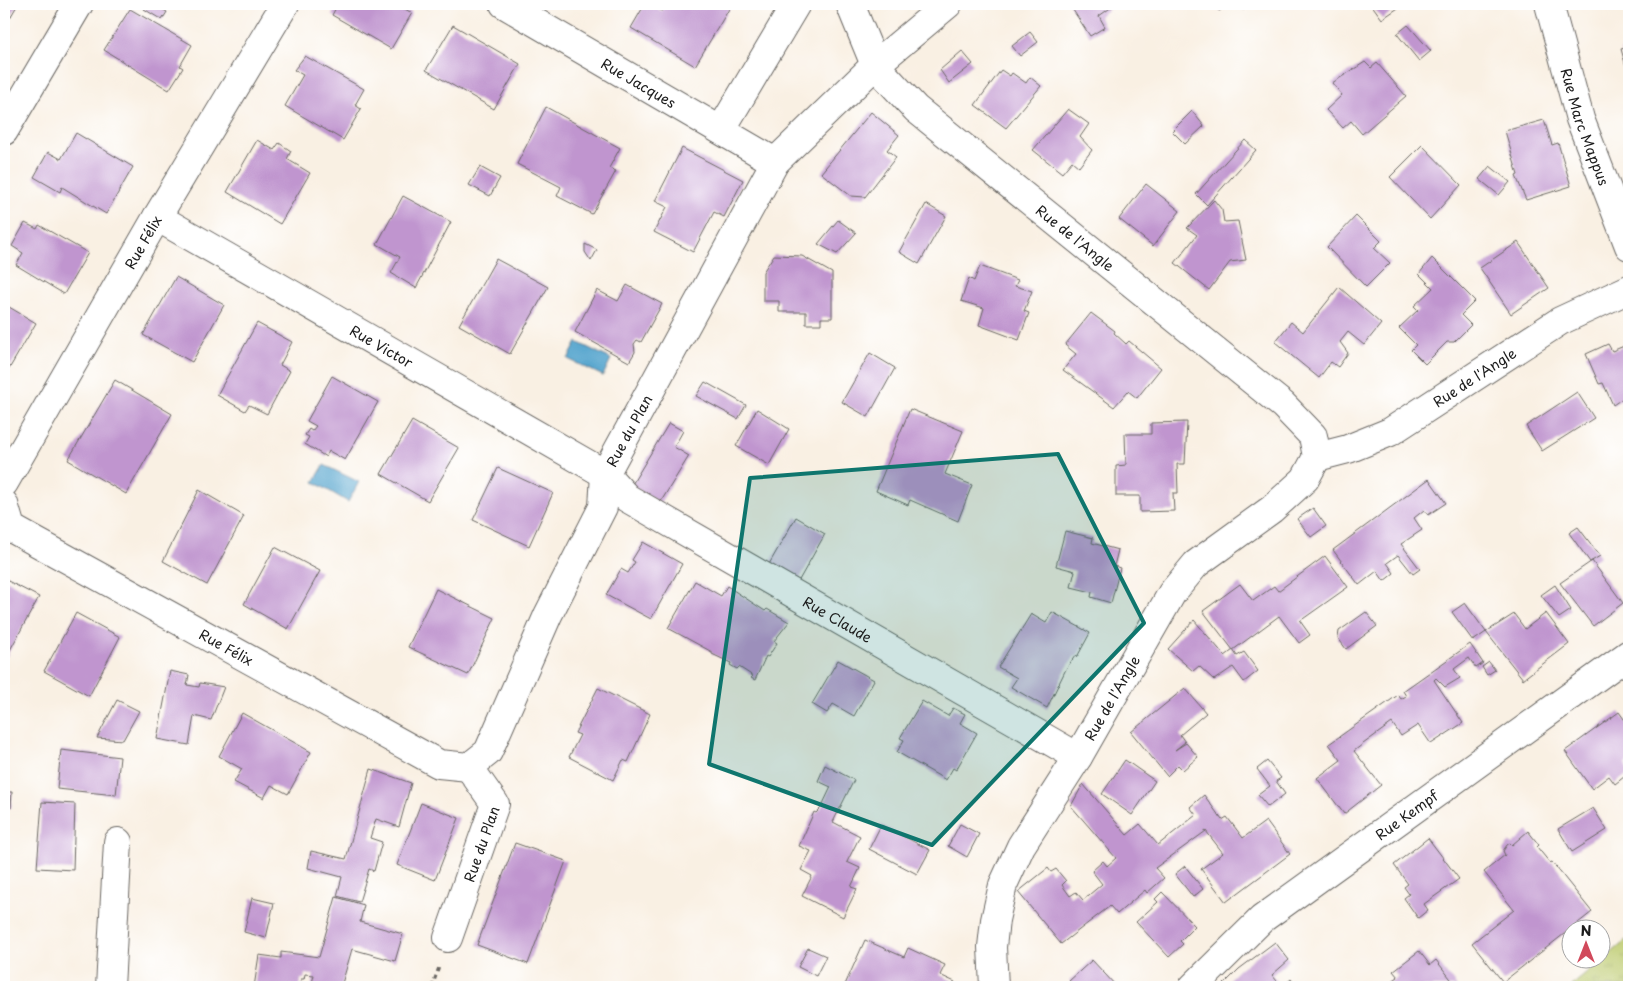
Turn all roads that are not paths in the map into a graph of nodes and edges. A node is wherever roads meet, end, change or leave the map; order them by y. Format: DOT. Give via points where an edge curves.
graph roads {
  1 [pos="79,4"];
  2 [pos="285,4"];
  3 [pos="504,4"];
  4 [pos="796,4"];
  5 [pos="850,4"];
  6 [pos="948,4"];
  7 [pos="1548,4"];
  8 [pos="875,65"];
  9 [pos="721,130"];
  10 [pos="4,131"];
  11 [pos="775,162"];
  12 [pos="157,217"];
  13 [pos="1629,246"];
  14 [pos="1629,289"];
  15 [pos="1316,457"];
  16 [pos="605,474"];
  17 [pos="4,483"];
  18 [pos="4,504"];
  19 [pos="1629,654"];
  20 [pos="1078,757"];
  21 [pos="469,767"];
  22 [pos="118,842"];
  23 [pos="448,938"];
  24 [pos="110,987"];
  25 [pos="994,987"];
  26 [pos="1193,987"];
  1 -- 10 [label="street"];
  2 -- 12 [label="street, Rue Félix"];
  3 -- 9 [label="street, Rue Jacques"];
  4 -- 9 [label="street"];
  5 -- 8 [label="street, Rue de l'Angle"];
  6 -- 8 [label="street, Rue du Plan"];
  7 -- 13 [label="street, Rue Marc Mappus" via="1580,119"];
  8 -- 11 [label="street, Rue du Plan"];
  8 -- 15 [label="street, Rue de l'Angle" via="916,109 1283,405 1313,436"];
  9 -- 11 [label="street, Rue Jacques"];
  11 -- 16 [label="street, Rue du Plan"];
  12 -- 16 [label="street, Rue Victor"];
  12 -- 17 [label="street, Rue Félix"];
  14 -- 15 [label="street, Rue de l'Angle" via="1560,321 1390,432 1348,450"];
  15 -- 20 [label="street, Rue de l'Angle" via="1305,479 1272,510 1196,564 1172,593"];
  16 -- 20 [label="street, Rue Claude" via="627,498"];
  16 -- 21 [label="street, Rue du Plan" via="603,507 548,615 488,752"];
  18 -- 21 [label="street, Rue Félix" via="11,528 439,764"];
  19 -- 26 [label="street, Rue Kempf" via="1262,919"];
  20 -- 25 [label="street, Rue de l'Angle" via="1021,846 1003,885 992,947"];
  21 -- 23 [label="street, Rue du Plan" via="495,804"];
  22 -- 24 [label="street"];
}
